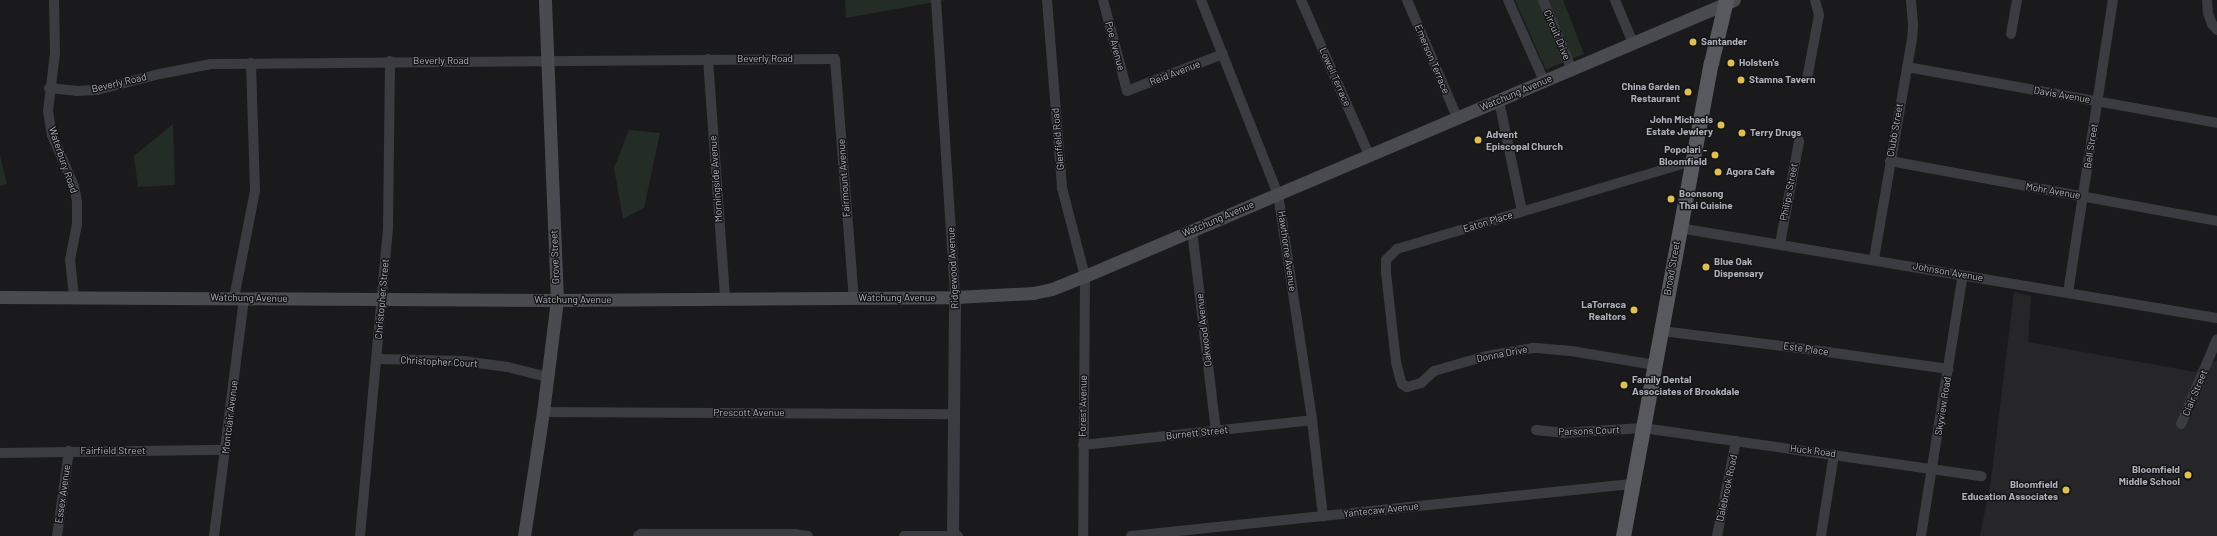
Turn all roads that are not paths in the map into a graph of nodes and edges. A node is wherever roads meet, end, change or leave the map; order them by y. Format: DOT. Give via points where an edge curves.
graph roads {
  1 [pos="54,0"];
  2 [pos="545,0"];
  3 [pos="936,0"];
  4 [pos="1047,0"];
  5 [pos="1103,0"];
  6 [pos="1202,0"];
  7 [pos="1301,0"];
  8 [pos="1407,0"];
  9 [pos="1508,0"];
  10 [pos="1543,0"];
  11 [pos="1614,0"];
  12 [pos="1815,0"];
  13 [pos="1911,0"];
  14 [pos="2018,0"];
  15 [pos="2113,0"];
  16 [pos="2207,0"];
  17 [pos="1728,1"];
  18 [pos="2217,30"];
  19 [pos="2011,34"];
  20 [pos="1633,43"];
  21 [pos="1223,54"];
  22 [pos="708,59"];
  23 [pos="835,59"];
  24 [pos="390,61"];
  25 [pos="547,61"];
  26 [pos="251,63"];
  27 [pos="1907,67"];
  28 [pos="1572,70"];
  29 [pos="1807,79"];
  30 [pos="1544,81"];
  31 [pos="50,88"];
  32 [pos="1127,91"];
  33 [pos="1499,101"];
  34 [pos="2098,102"];
  35 [pos="1456,118"];
  36 [pos="2217,123"];
  37 [pos="1799,141"];
  38 [pos="1370,155"];
  39 [pos="1692,161"];
  40 [pos="1890,161"];
  41 [pos="1278,194"];
  42 [pos="2083,197"];
  43 [pos="1522,211"];
  44 [pos="2217,221"];
  45 [pos="1679,228"];
  46 [pos="1192,230"];
  47 [pos="1780,244"];
  48 [pos="1874,259"];
  49 [pos="1963,275"];
  50 [pos="1086,276"];
  51 [pos="2068,293"];
  52 [pos="74,296"];
  53 [pos="0,297"];
  54 [pos="955,297"];
  55 [pos="239,298"];
  56 [pos="854,298"];
  57 [pos="383,299"];
  58 [pos="725,299"];
  59 [pos="557,300"];
  60 [pos="2217,318"];
  61 [pos="1662,331"];
  62 [pos="2217,339"];
  63 [pos="377,359"];
  64 [pos="1396,362"];
  65 [pos="1655,365"];
  66 [pos="1950,369"];
  67 [pos="547,377"];
  68 [pos="543,412"];
  69 [pos="955,414"];
  70 [pos="1312,420"];
  71 [pos="2181,424"];
  72 [pos="1643,428"];
  73 [pos="1536,430"];
  74 [pos="1216,431"];
  75 [pos="1736,441"];
  76 [pos="1083,445"];
  77 [pos="226,450"];
  78 [pos="69,451"];
  79 [pos="0,453"];
  80 [pos="1834,454"];
  81 [pos="1933,469"];
  82 [pos="1982,476"];
  83 [pos="1631,484"];
  84 [pos="1323,516"];
  85 [pos="57,536"];
  86 [pos="214,536"];
  87 [pos="360,536"];
  88 [pos="524,536"];
  89 [pos="638,536"];
  90 [pos="808,536"];
  91 [pos="904,536"];
  92 [pos="953,536"];
  93 [pos="958,536"];
  94 [pos="1083,536"];
  95 [pos="1131,536"];
  96 [pos="1623,536"];
  97 [pos="1717,536"];
  98 [pos="1821,536"];
  99 [pos="1921,536"];
  1 -- 31 [label="street, Waterbury Road" via="55,53"];
  2 -- 25 [label="main road, Grove Street"];
  3 -- 54 [label="street, Ridgewood Avenue"];
  4 -- 50 [label="street, Glenfield Road" via="1062,188"];
  5 -- 32 [label="street, Poe Avenue"];
  6 -- 21 [label="street, Hawthorne Avenue"];
  7 -- 38 [label="street, Lowell Terrace"];
  8 -- 35 [label="street, Emerson Terrace"];
  9 -- 30 [label="street"];
  10 -- 28 [label="street, Circuit Drive"];
  11 -- 20 [label="street"];
  12 -- 29 [label="street" via="1819,15"];
  13 -- 27 [label="street, Clubb Street" via="1913,24"];
  14 -- 19 [label="street"];
  15 -- 34 [label="street, Bell Street"];
  16 -- 18 [label="street" via="2208,13"];
  17 -- 20 [label="main road, Watchung Avenue"];
  17 -- 39 [label="main road, Broad Street"];
  20 -- 28 [label="main road, Watchung Avenue"];
  21 -- 32 [label="street, Reid Avenue"];
  21 -- 41 [label="street, Hawthorne Avenue"];
  22 -- 23 [label="street, Beverly Road"];
  22 -- 25 [label="street, Beverly Road"];
  22 -- 58 [label="street, Morningside Avenue"];
  23 -- 56 [label="street, Fairmount Avenue"];
  24 -- 25 [label="street, Beverly Road"];
  24 -- 26 [label="street, Beverly Road"];
  24 -- 57 [label="street, Christopher Street" via="388,227"];
  25 -- 59 [label="main road, Grove Street"];
  26 -- 31 [label="street, Beverly Road" via="210,64 97,90"];
  26 -- 55 [label="street, Montclair Avenue" via="256,191"];
  27 -- 34 [label="street, Davis Avenue"];
  27 -- 40 [label="street, Clubb Street"];
  28 -- 30 [label="main road, Watchung Avenue"];
  30 -- 33 [label="main road, Watchung Avenue"];
  31 -- 52 [label="street, Waterbury Road" via="48,111 52,135 74,186 77,202 77,224 70,259"];
  33 -- 35 [label="main road, Watchung Avenue"];
  33 -- 43 [label="street"];
  34 -- 36 [label="street, Davis Avenue"];
  34 -- 42 [label="street, Bell Street"];
  35 -- 38 [label="main road, Watchung Avenue"];
  37 -- 47 [label="street, Philips Street"];
  38 -- 41 [label="main road, Watchung Avenue"];
  39 -- 43 [label="street, Eaton Place"];
  39 -- 45 [label="main road, Broad Street"];
  40 -- 42 [label="street, Mohr Avenue"];
  40 -- 48 [label="street, Clubb Street"];
  41 -- 46 [label="main road, Watchung Avenue"];
  41 -- 70 [label="street, Hawthorne Avenue"];
  42 -- 44 [label="street, Mohr Avenue"];
  42 -- 51 [label="street, Bell Street"];
  43 -- 64 [label="street, Eaton Place" via="1391,253 1386,260 1386,272"];
  45 -- 47 [label="street, Johnson Avenue"];
  45 -- 61 [label="main road, Broad Street"];
  46 -- 50 [label="main road, Watchung Avenue"];
  46 -- 74 [label="street, Oakwood Avenue"];
  47 -- 48 [label="street, Johnson Avenue"];
  48 -- 49 [label="street, Johnson Avenue"];
  49 -- 51 [label="street, Johnson Avenue"];
  49 -- 66 [label="street, Skyview Road"];
  50 -- 54 [label="main road, Watchung Avenue" via="1033,293"];
  50 -- 76 [label="street, Forest Avenue"];
  51 -- 60 [label="street, Johnson Avenue"];
  52 -- 53 [label="main road, Watchung Avenue"];
  52 -- 55 [label="main road, Watchung Avenue"];
  54 -- 56 [label="main road, Watchung Avenue"];
  54 -- 69 [label="street, Ridgewood Avenue"];
  55 -- 57 [label="main road, Watchung Avenue"];
  55 -- 77 [label="street, Montclair Avenue"];
  56 -- 58 [label="main road, Watchung Avenue"];
  57 -- 59 [label="main road, Watchung Avenue"];
  57 -- 63 [label="street, Christopher Street"];
  58 -- 59 [label="main road, Watchung Avenue"];
  59 -- 67 [label="main road, Grove Street"];
  61 -- 65 [label="main road, Broad Street"];
  61 -- 66 [label="street, Este Place"];
  62 -- 71 [label="street, Clair Street"];
  63 -- 67 [label="street, Christopher Court" via="463,361 508,367"];
  63 -- 87 [label="street, Christopher Street"];
  64 -- 65 [label="street, Donna Drive" via="1402,384 1407,387 1421,383 1434,370 1486,356 1533,348 1571,351"];
  65 -- 72 [label="main road, Broad Street"];
  66 -- 81 [label="street, Skyview Road"];
  67 -- 68 [label="main road, Grove Street"];
  68 -- 69 [label="street, Prescott Avenue"];
  68 -- 88 [label="main road, Grove Street"];
  69 -- 92 [label="street, Ridgewood Avenue"];
  70 -- 74 [label="street, Burnett Street"];
  70 -- 84 [label="street, Hawthorne Avenue"];
  72 -- 73 [label="street, Parsons Court" via="1562,433"];
  72 -- 75 [label="street, Huck Road"];
  72 -- 83 [label="main road, Broad Street"];
  74 -- 76 [label="street, Burnett Street"];
  75 -- 80 [label="street, Huck Road"];
  75 -- 97 [label="street, Dalebrook Road"];
  76 -- 94 [label="street, Forest Avenue"];
  77 -- 78 [label="street, Fairfield Street"];
  77 -- 86 [label="street, Montclair Avenue"];
  78 -- 79 [label="street, Fairfield Street"];
  78 -- 85 [label="street, Essex Avenue"];
  80 -- 81 [label="street, Huck Road"];
  80 -- 98 [label="street"];
  81 -- 82 [label="street, Huck Road"];
  81 -- 99 [label="street, Skyview Road"];
  83 -- 84 [label="street, Yantecaw Avenue"];
  83 -- 96 [label="main road, Broad Street"];
  84 -- 95 [label="street, Yantecaw Avenue"];
  89 -- 90 [label="street"];
  91 -- 92 [label="street"];
  92 -- 93 [label="street"];
}
